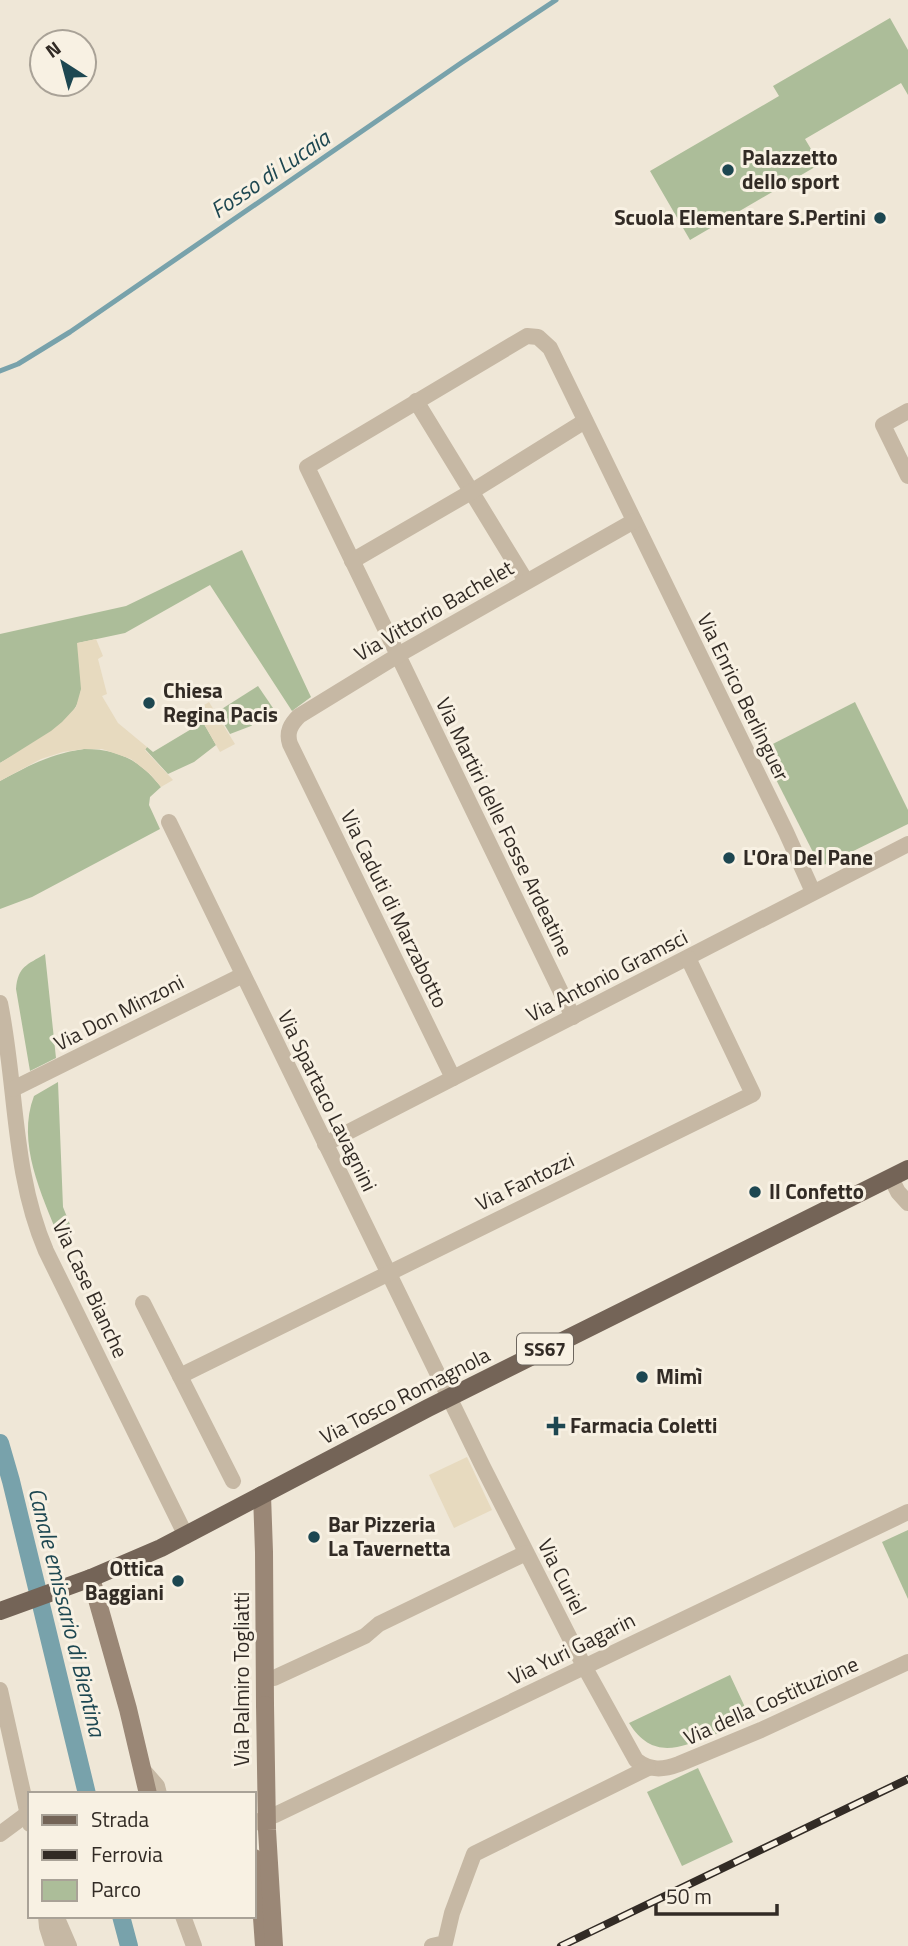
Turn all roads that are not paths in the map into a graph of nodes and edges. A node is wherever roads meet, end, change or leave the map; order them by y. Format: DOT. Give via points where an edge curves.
graph roads {
  1 [pos="416,401"];
  2 [pos="908,411"];
  3 [pos="585,421"];
  4 [pos="908,476"];
  5 [pos="471,492"];
  6 [pos="634,521"];
  7 [pos="352,561"];
  8 [pos="526,582"];
  9 [pos="398,655"];
  10 [pos="297,758"];
  11 [pos="169,822"];
  12 [pos="908,844"];
  13 [pos="813,892"];
  14 [pos="688,958"];
  15 [pos="243,975"];
  16 [pos="0,1003"];
  17 [pos="573,1017"];
  18 [pos="453,1078"];
  19 [pos="13,1089"];
  20 [pos="325,1144"];
  21 [pos="908,1170"];
  22 [pos="891,1178"];
  23 [pos="908,1203"];
  24 [pos="388,1272"];
  25 [pos="143,1303"];
  26 [pos="180,1376"];
  27 [pos="449,1398"];
  28 [pos="233,1481"];
  29 [pos="262,1496"];
  30 [pos="908,1512"];
  31 [pos="186,1536"];
  32 [pos="526,1553"];
  33 [pos="80,1582"];
  34 [pos="0,1611"];
  35 [pos="908,1662"];
  36 [pos="583,1666"];
  37 [pos="274,1678"];
  38 [pos="0,1690"];
  39 [pos="648,1768"];
  40 [pos="143,1770"];
  41 [pos="148,1792"];
  42 [pos="158,1792"];
  43 [pos="28,1815"];
  44 [pos="28,1820"];
  45 [pos="256,1822"];
  46 [pos="0,1834"];
  47 [pos="256,1867"];
  48 [pos="46,1918"];
  49 [pos="58,1918"];
  50 [pos="184,1918"];
  51 [pos="53,1946"];
  52 [pos="69,1946"];
  53 [pos="194,1946"];
  54 [pos="264,1946"];
  55 [pos="274,1946"];
  56 [pos="432,1946"];
  1 -- 3 [label="street, Via Enrico Berlinguer" via="534,336 550,348"];
  1 -- 5 [label="street"];
  1 -- 7 [label="street, Via Martiri delle Fosse Ardeatine" via="307,467"];
  2 -- 4 [label="street" via="883,425"];
  3 -- 5 [label="street"];
  3 -- 6 [label="street, Via Enrico Berlinguer"];
  5 -- 7 [label="street"];
  5 -- 8 [label="street"];
  6 -- 8 [label="street, Via Vittorio Bachelet"];
  6 -- 13 [label="street, Via Enrico Berlinguer"];
  7 -- 9 [label="street, Via Martiri delle Fosse Ardeatine"];
  8 -- 9 [label="street, Via Vittorio Bachelet"];
  9 -- 10 [label="street, Via Vittorio Bachelet" via="294,721 288,740"];
  9 -- 17 [label="street, Via Martiri delle Fosse Ardeatine"];
  10 -- 18 [label="street, Via Caduti di Marzabotto"];
  11 -- 15 [label="street, Via Spartaco Lavagnini"];
  12 -- 13 [label="street, Via Antonio Gramsci"];
  13 -- 14 [label="street, Via Antonio Gramsci"];
  14 -- 17 [label="street, Via Antonio Gramsci"];
  14 -- 24 [label="street, Via Fantozzi" via="753,1094"];
  15 -- 19 [label="street, Via Don Minzoni"];
  15 -- 20 [label="street, Via Spartaco Lavagnini"];
  16 -- 19 [label="street, Via Case Bianche"];
  17 -- 18 [label="street, Via Antonio Gramsci"];
  18 -- 20 [label="street, Via Antonio Gramsci"];
  19 -- 31 [label="street, Via Case Bianche" via="25,1187 39,1236"];
  20 -- 24 [label="street, Via Spartaco Lavagnini"];
  21 -- 22 [label="main road, Via Tosco Romagnola / SS67"];
  22 -- 23 [label="street"];
  22 -- 27 [label="main road, Via Tosco Romagnola / SS67"];
  24 -- 26 [label="street, Via Fantozzi"];
  24 -- 27 [label="street, Via Spartaco Lavagnini"];
  25 -- 26 [label="street"];
  26 -- 28 [label="street"];
  27 -- 29 [label="main road, Via Tosco Romagnola / SS67"];
  27 -- 32 [label="street, Via Curiel"];
  29 -- 31 [label="main road, Via Tosco Romagnola / SS67"];
  29 -- 55 [label="main road, Via Palmiro Togliatti, bridge" via="267,1830"];
  30 -- 36 [label="street, Via Yuri Gagarin"];
  31 -- 33 [label="main road, Via Tosco Romagnola / SS67"];
  32 -- 36 [label="street, Via Curiel"];
  32 -- 37 [label="street"];
  33 -- 34 [label="main road, SS67"];
  33 -- 40 [label="main road" via="106,1625"];
  35 -- 39 [label="street, Via della Costituzione" via="679,1764"];
  36 -- 39 [label="street, Via Curiel" via="632,1755"];
  36 -- 45 [label="street, Via Yuri Gagarin"];
  38 -- 43 [label="street"];
  39 -- 56 [label="street, Via della Costituzione" via="474,1854 446,1943"];
  40 -- 41 [label="main road"];
  40 -- 42 [label="street"];
  44 -- 46 [label="street"];
  47 -- 54 [label="main road"];
  48 -- 51 [label="street"];
  49 -- 52 [label="street"];
  50 -- 53 [label="street"];
}
